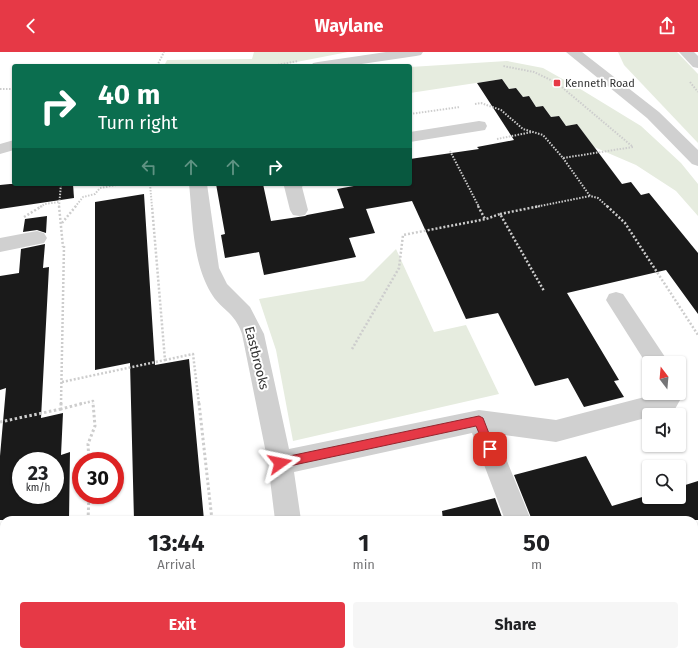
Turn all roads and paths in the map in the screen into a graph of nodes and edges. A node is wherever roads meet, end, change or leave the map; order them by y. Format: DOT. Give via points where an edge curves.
graph roads {
  1 [pos="164,52"];
  2 [pos="416,52"];
  3 [pos="573,52"];
  4 [pos="686,52"];
  5 [pos="158,64"];
  6 [pos="332,64"];
  7 [pos="698,64"];
  8 [pos="503,66"];
  9 [pos="0,89"];
  10 [pos="12,90"];
  11 [pos="473,105"];
  12 [pos="465,106"];
  13 [pos="412,114"];
  14 [pos="479,126"];
  15 [pos="534,132"];
  16 [pos="412,137"];
  17 [pos="495,139"];
  18 [pos="12,145"];
  19 [pos="448,148"];
  20 [pos="0,149"];
  21 [pos="563,158"];
  22 [pos="698,160"];
  23 [pos="61,186"];
  24 [pos="111,186"];
  25 [pos="150,186"];
  26 [pos="198,186"];
  27 [pos="293,186"];
  28 [pos="590,196"];
  29 [pos="299,210"];
  30 [pos="500,214"];
  31 [pos="22,218"];
  32 [pos="486,219"];
  33 [pos="62,223"];
  34 [pos="37,238"];
  35 [pos="0,245"];
  36 [pos="64,246"];
  37 [pos="544,291"];
  38 [pos="616,300"];
  39 [pos="698,335"];
  40 [pos="352,349"];
  41 [pos="653,356"];
  42 [pos="165,360"];
  43 [pos="62,382"];
  44 [pos="668,400"];
  45 [pos="61,409"];
  46 [pos="479,421"];
  47 [pos="0,422"];
  48 [pos="88,452"];
  49 [pos="280,463"];
  50 [pos="89,504"];
  51 [pos="88,516"];
  52 [pos="212,516"];
  53 [pos="287,516"];
  54 [pos="516,516"];
  1 -- 5 [label="path"];
  2 -- 6 [label="street"];
  3 -- 22 [label="street" via="653,115"];
  4 -- 7 [label="street"];
  8 -- 21 [label="path" via="534,72 557,83 633,147"];
  9 -- 10 [label="path"];
  11 -- 15 [label="path" via="481,103 501,110 523,129"];
  12 -- 13 [label="path"];
  14 -- 16 [label="street"];
  15 -- 17 [label="path"];
  15 -- 21 [label="path" via="543,135"];
  18 -- 20 [label="street"];
  19 -- 32 [label="path"];
  21 -- 28 [label="path"];
  23 -- 31 [label="path" via="59,201 45,204"];
  24 -- 33 [label="path" via="100,188 95,194 83,197"];
  25 -- 42 [label="path"];
  26 -- 49 [label="street, Eastbrooks" via="209,268 219,289 243,313 249,323"];
  27 -- 29 [label="street"];
  28 -- 30 [label="path"];
  28 -- 39 [label="path" via="598,198 625,223"];
  30 -- 32 [label="path"];
  30 -- 37 [label="path"];
  32 -- 40 [label="path" via="403,235 399,268"];
  34 -- 35 [label="street"];
  36 -- 43 [label="path"];
  38 -- 41 [label="street"];
  42 -- 43 [label="path"];
  42 -- 52 [label="path" via="193,354"];
  43 -- 45 [label="path"];
  44 -- 46 [label="street" via="556,431"];
  45 -- 47 [label="path"];
  45 -- 48 [label="path" via="93,401 95,426 88,444"];
  46 -- 49 [label="street"];
  46 -- 54 [label="street"];
  49 -- 53 [label="street, Eastbrooks"];
  50 -- 51 [label="path"];
}
